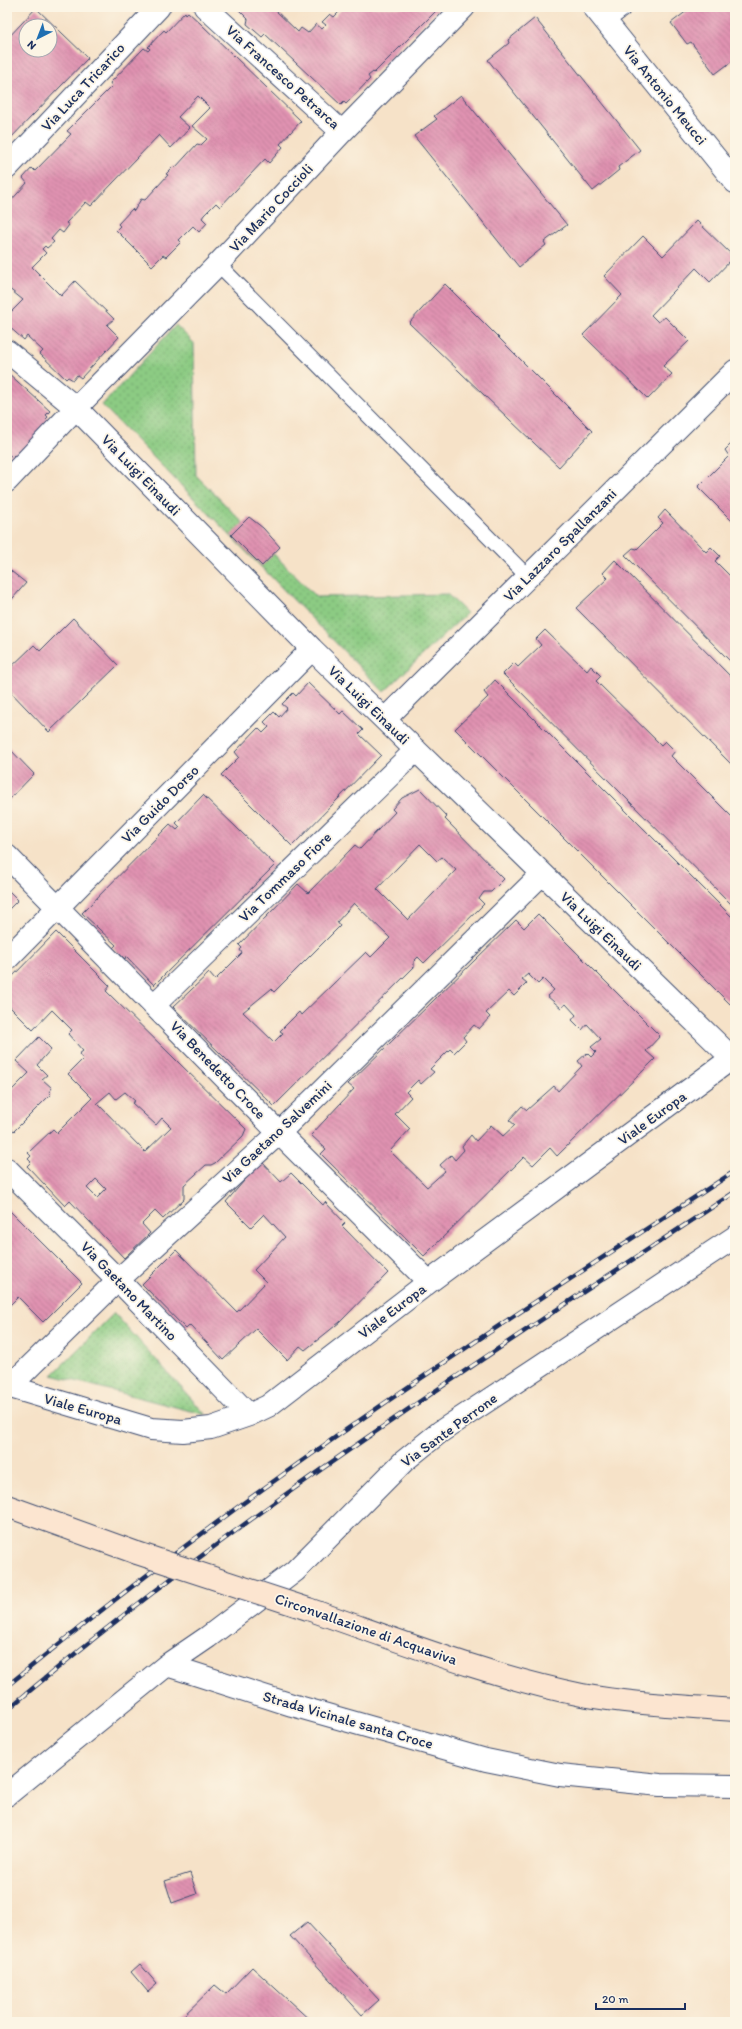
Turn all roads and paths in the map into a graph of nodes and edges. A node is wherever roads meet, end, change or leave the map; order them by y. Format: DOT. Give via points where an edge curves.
graph roads {
  1 [pos="159,7"];
  2 [pos="205,7"];
  3 [pos="464,7"];
  4 [pos="606,11"];
  5 [pos="342,132"];
  6 [pos="7,168"];
  7 [pos="735,182"];
  8 [pos="218,264"];
  9 [pos="7,351"];
  10 [pos="735,371"];
  11 [pos="76,408"];
  12 [pos="7,481"];
  13 [pos="528,577"];
  14 [pos="312,649"];
  15 [pos="385,719"];
  16 [pos="416,750"];
  17 [pos="7,856"];
  18 [pos="542,874"];
  19 [pos="58,907"];
  20 [pos="7,959"];
  21 [pos="154,1005"];
  22 [pos="734,1057"];
  23 [pos="279,1133"];
  24 [pos="7,1169"];
  25 [pos="735,1237"];
  26 [pos="118,1280"];
  27 [pos="429,1282"];
  28 [pos="8,1386"];
  29 [pos="249,1415"];
  30 [pos="7,1506"];
  31 [pos="167,1665"];
  32 [pos="735,1710"];
  33 [pos="735,1786"];
  34 [pos="7,1795"];
  1 -- 6 [label="street, Via Luca Tricarico"];
  2 -- 5 [label="street, Via Francesco Petrarca"];
  3 -- 5 [label="street, Via Mario Coccioli"];
  4 -- 7 [label="street, Via Antonio Meucci"];
  5 -- 8 [label="street, Via Mario Coccioli"];
  8 -- 11 [label="street, Via Mario Coccioli"];
  8 -- 13 [label="lane"];
  9 -- 11 [label="street, Via Luigi Einaudi"];
  10 -- 13 [label="street, Via Lazzaro Spallanzani"];
  11 -- 12 [label="street, Via Mario Coccioli"];
  11 -- 14 [label="street, Via Luigi Einaudi"];
  13 -- 15 [label="street, Via Lazzaro Spallanzani"];
  14 -- 15 [label="street, Via Luigi Einaudi"];
  14 -- 19 [label="street, Via Guido Dorso"];
  15 -- 16 [label="street, Via Luigi Einaudi"];
  16 -- 18 [label="street, Via Luigi Einaudi"];
  16 -- 21 [label="street, Via Tommaso Fiore"];
  17 -- 19 [label="street, Via Benedetto Croce"];
  18 -- 22 [label="street, Via Luigi Einaudi"];
  18 -- 23 [label="street, Via Gaetano Salvemini"];
  19 -- 20 [label="street, Via Guido Dorso"];
  19 -- 21 [label="street, Via Benedetto Croce"];
  21 -- 23 [label="street, Via Benedetto Croce"];
  22 -- 27 [label="street, Viale Europa"];
  23 -- 26 [label="street, Via Gaetano Salvemini"];
  23 -- 27 [label="street, Via Benedetto Croce"];
  24 -- 26 [label="street, Via Gaetano Martino"];
  25 -- 31 [label="street, Via Sante Perrone" via="440,1432 404,1461 295,1571"];
  26 -- 28 [label="street, Via Gaetano Salvemini"];
  26 -- 29 [label="street, Via Gaetano Martino"];
  27 -- 29 [label="street, Viale Europa" via="268,1406"];
  28 -- 29 [label="street, Viale Europa" via="151,1429 183,1431 211,1428"];
  30 -- 32 [label="main road, Circonvallazione di Acquaviva, bridge" via="137,1553 441,1655 530,1682 574,1693 641,1704"];
  31 -- 33 [label="street, Strada Vicinale santa Croce" via="292,1705 501,1763 560,1775 660,1785"];
  31 -- 34 [label="street"];
}
